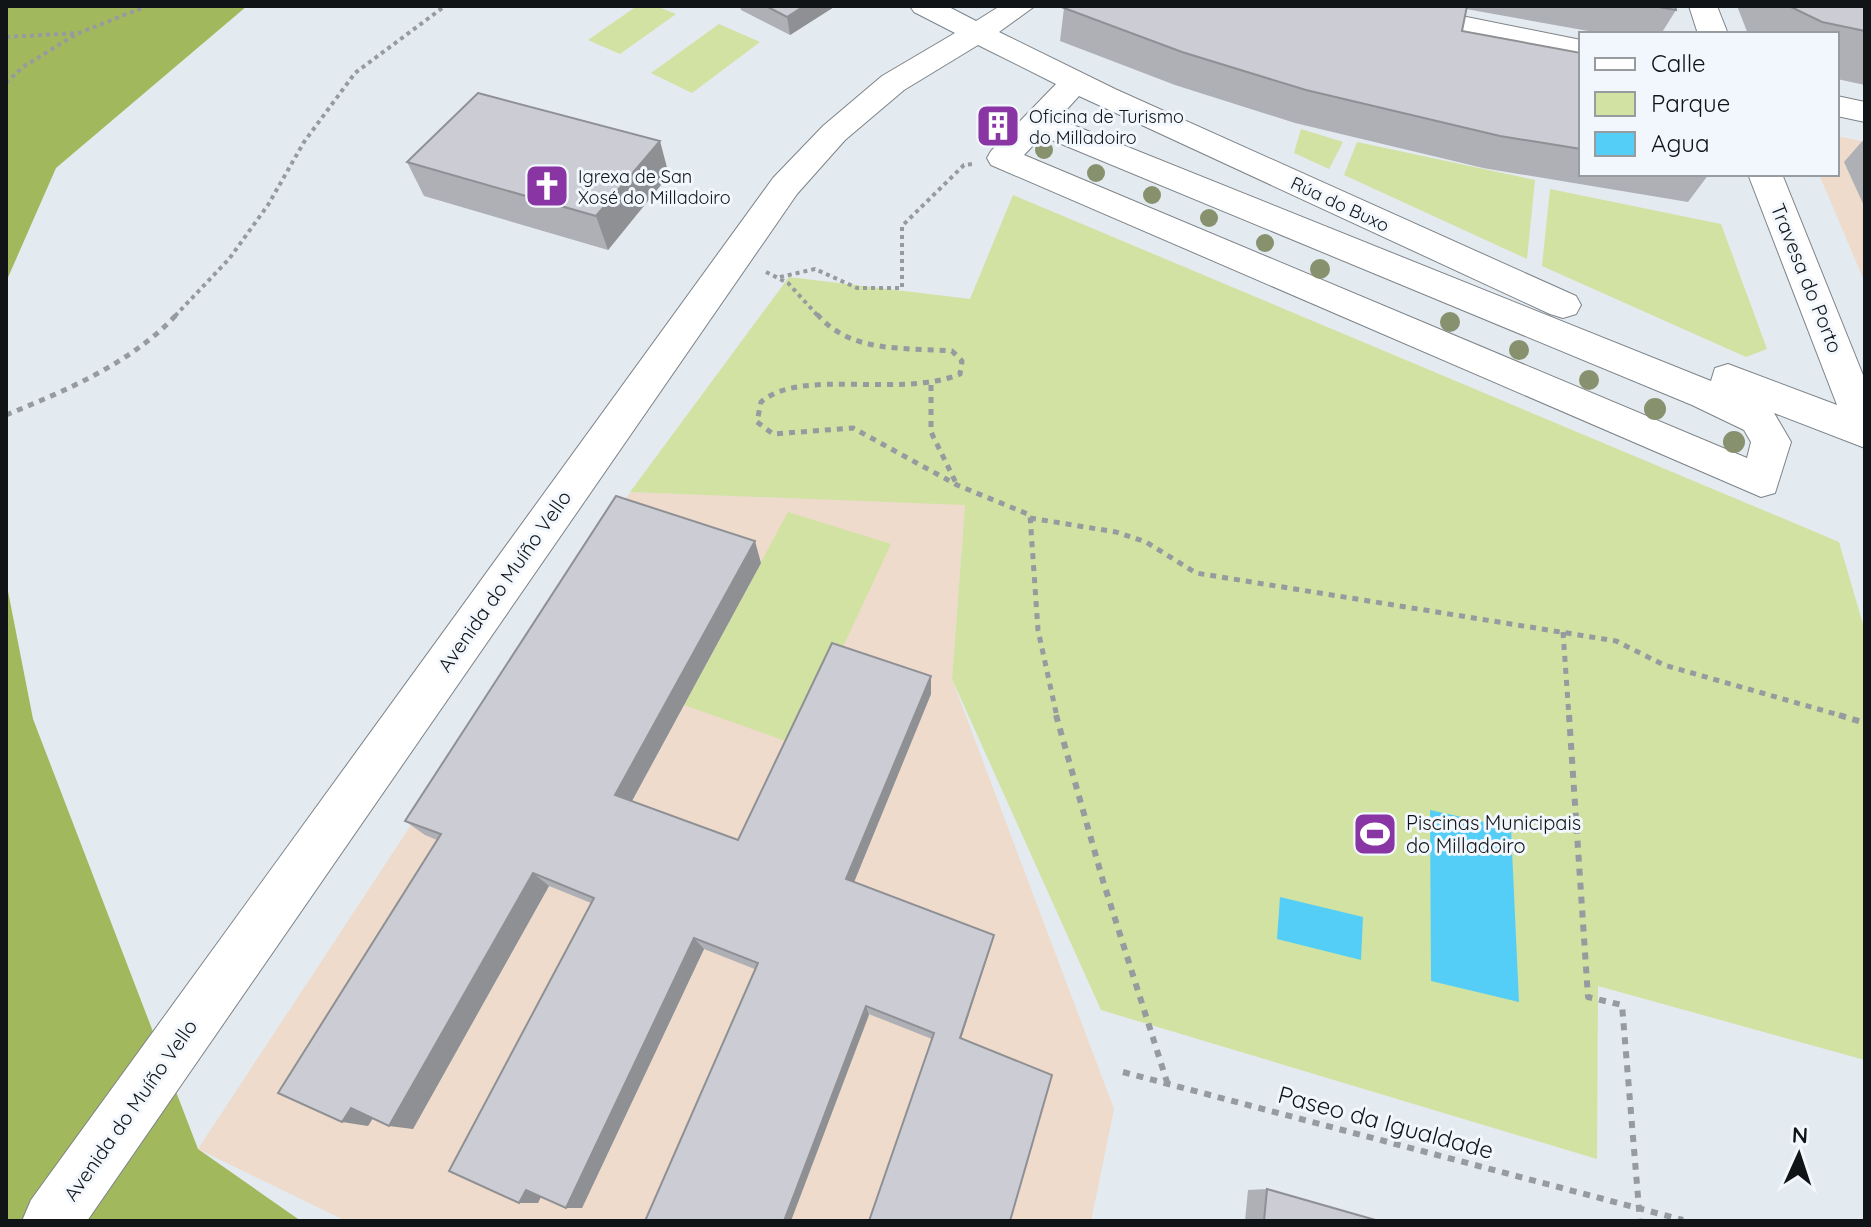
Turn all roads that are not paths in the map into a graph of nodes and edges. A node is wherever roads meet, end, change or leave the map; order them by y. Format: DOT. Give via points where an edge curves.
graph roads {
  1 [pos="924,6"];
  2 [pos="1021,6"];
  3 [pos="1369,6"];
  4 [pos="1703,6"];
  5 [pos="977,32"];
  6 [pos="1712,32"];
  7 [pos="1579,49"];
  8 [pos="1076,81"];
  9 [pos="1839,106"];
  10 [pos="1865,112"];
  11 [pos="1037,122"];
  12 [pos="1766,176"];
  13 [pos="1848,384"];
  14 [pos="1759,405"];
  15 [pos="1865,430"];
  16 [pos="52,1221"];
  1 -- 5 [label="street, Rúa do Buxo"];
  2 -- 5 [label="street, Avenida do Muíño Vello"];
  3 -- 7 [label="street"];
  4 -- 6 [label="street"];
  5 -- 8 [label="street, Rúa do Buxo"];
  5 -- 16 [label="street, Avenida do Muíño Vello" via="893,83 852,116 785,186"];
  8 -- 11 [label="street"];
  8 -- 14 [label="street, Rúa do Buxo" via="1524,288"];
  9 -- 10 [label="street"];
  11 -- 14 [label="street" via="1706,395"];
  11 -- 14 [label="street" via="1003,158 1761,481 1771,442"];
  12 -- 13 [label="street, Travesa do Porto"];
  13 -- 14 [label="street, Rúa do Buxo"];
  13 -- 15 [label="street, Travesa do Porto"];
  14 -- 15 [label="street, Rúa do Buxo"];
}
